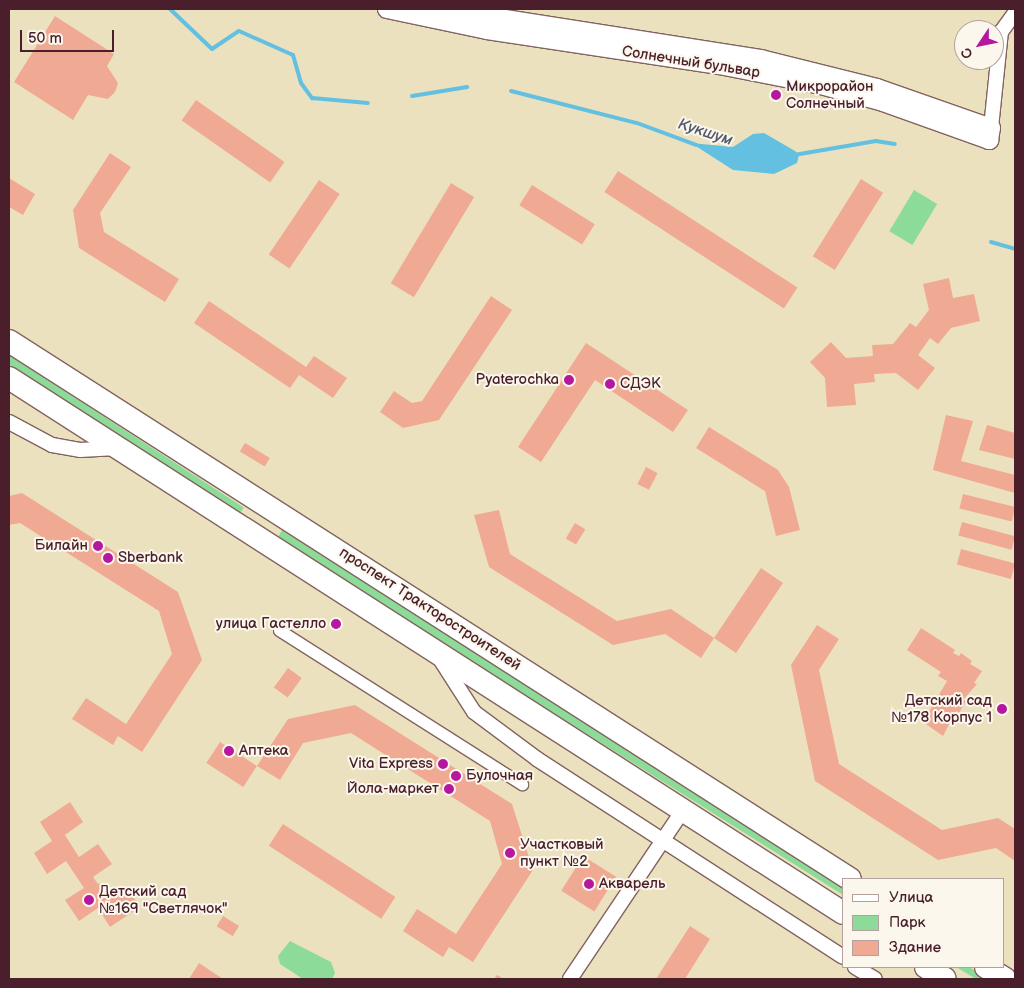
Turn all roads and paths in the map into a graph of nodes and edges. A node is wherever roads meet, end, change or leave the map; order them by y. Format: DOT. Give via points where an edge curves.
graph roads {
  1 [pos="387,9"];
  2 [pos="442,9"];
  3 [pos="1015,13"];
  4 [pos="635,46"];
  5 [pos="990,134"];
  6 [pos="9,341"];
  7 [pos="9,378"];
  8 [pos="9,422"];
  9 [pos="118,448"];
  10 [pos="281,514"];
  11 [pos="264,542"];
  12 [pos="279,630"];
  13 [pos="435,652"];
  14 [pos="522,784"];
  15 [pos="683,810"];
  16 [pos="663,840"];
  17 [pos="848,878"];
  18 [pos="842,912"];
  19 [pos="842,956"];
  20 [pos="857,968"];
  21 [pos="928,968"];
  22 [pos="988,968"];
  23 [pos="570,979"];
  24 [pos="875,979"];
  25 [pos="945,979"];
  26 [pos="1005,979"];
  1 -- 4 [label="street, Солнечный бульвар" via="487,30"];
  2 -- 4 [label="street, Солнечный бульвар"];
  3 -- 5 [label="street" via="1001,32"];
  4 -- 5 [label="street, Солнечный бульвар" via="761,66"];
  6 -- 10 [label="main road, проспект Тракторостроителей"];
  7 -- 9 [label="main road"];
  8 -- 9 [label="street" via="52,445 80,450"];
  9 -- 11 [label="main road"];
  10 -- 11 [label="main road"];
  10 -- 17 [label="main road, проспект Тракторостроителей"];
  11 -- 13 [label="main road"];
  12 -- 14 [label="street"];
  13 -- 15 [label="main road"];
  13 -- 16 [label="street" via="474,712 537,759"];
  15 -- 16 [label="street"];
  15 -- 18 [label="main road"];
  16 -- 19 [label="street"];
  16 -- 23 [label="street"];
  20 -- 24 [label="street"];
  21 -- 25 [label="main road"];
  22 -- 26 [label="main road"];
}
